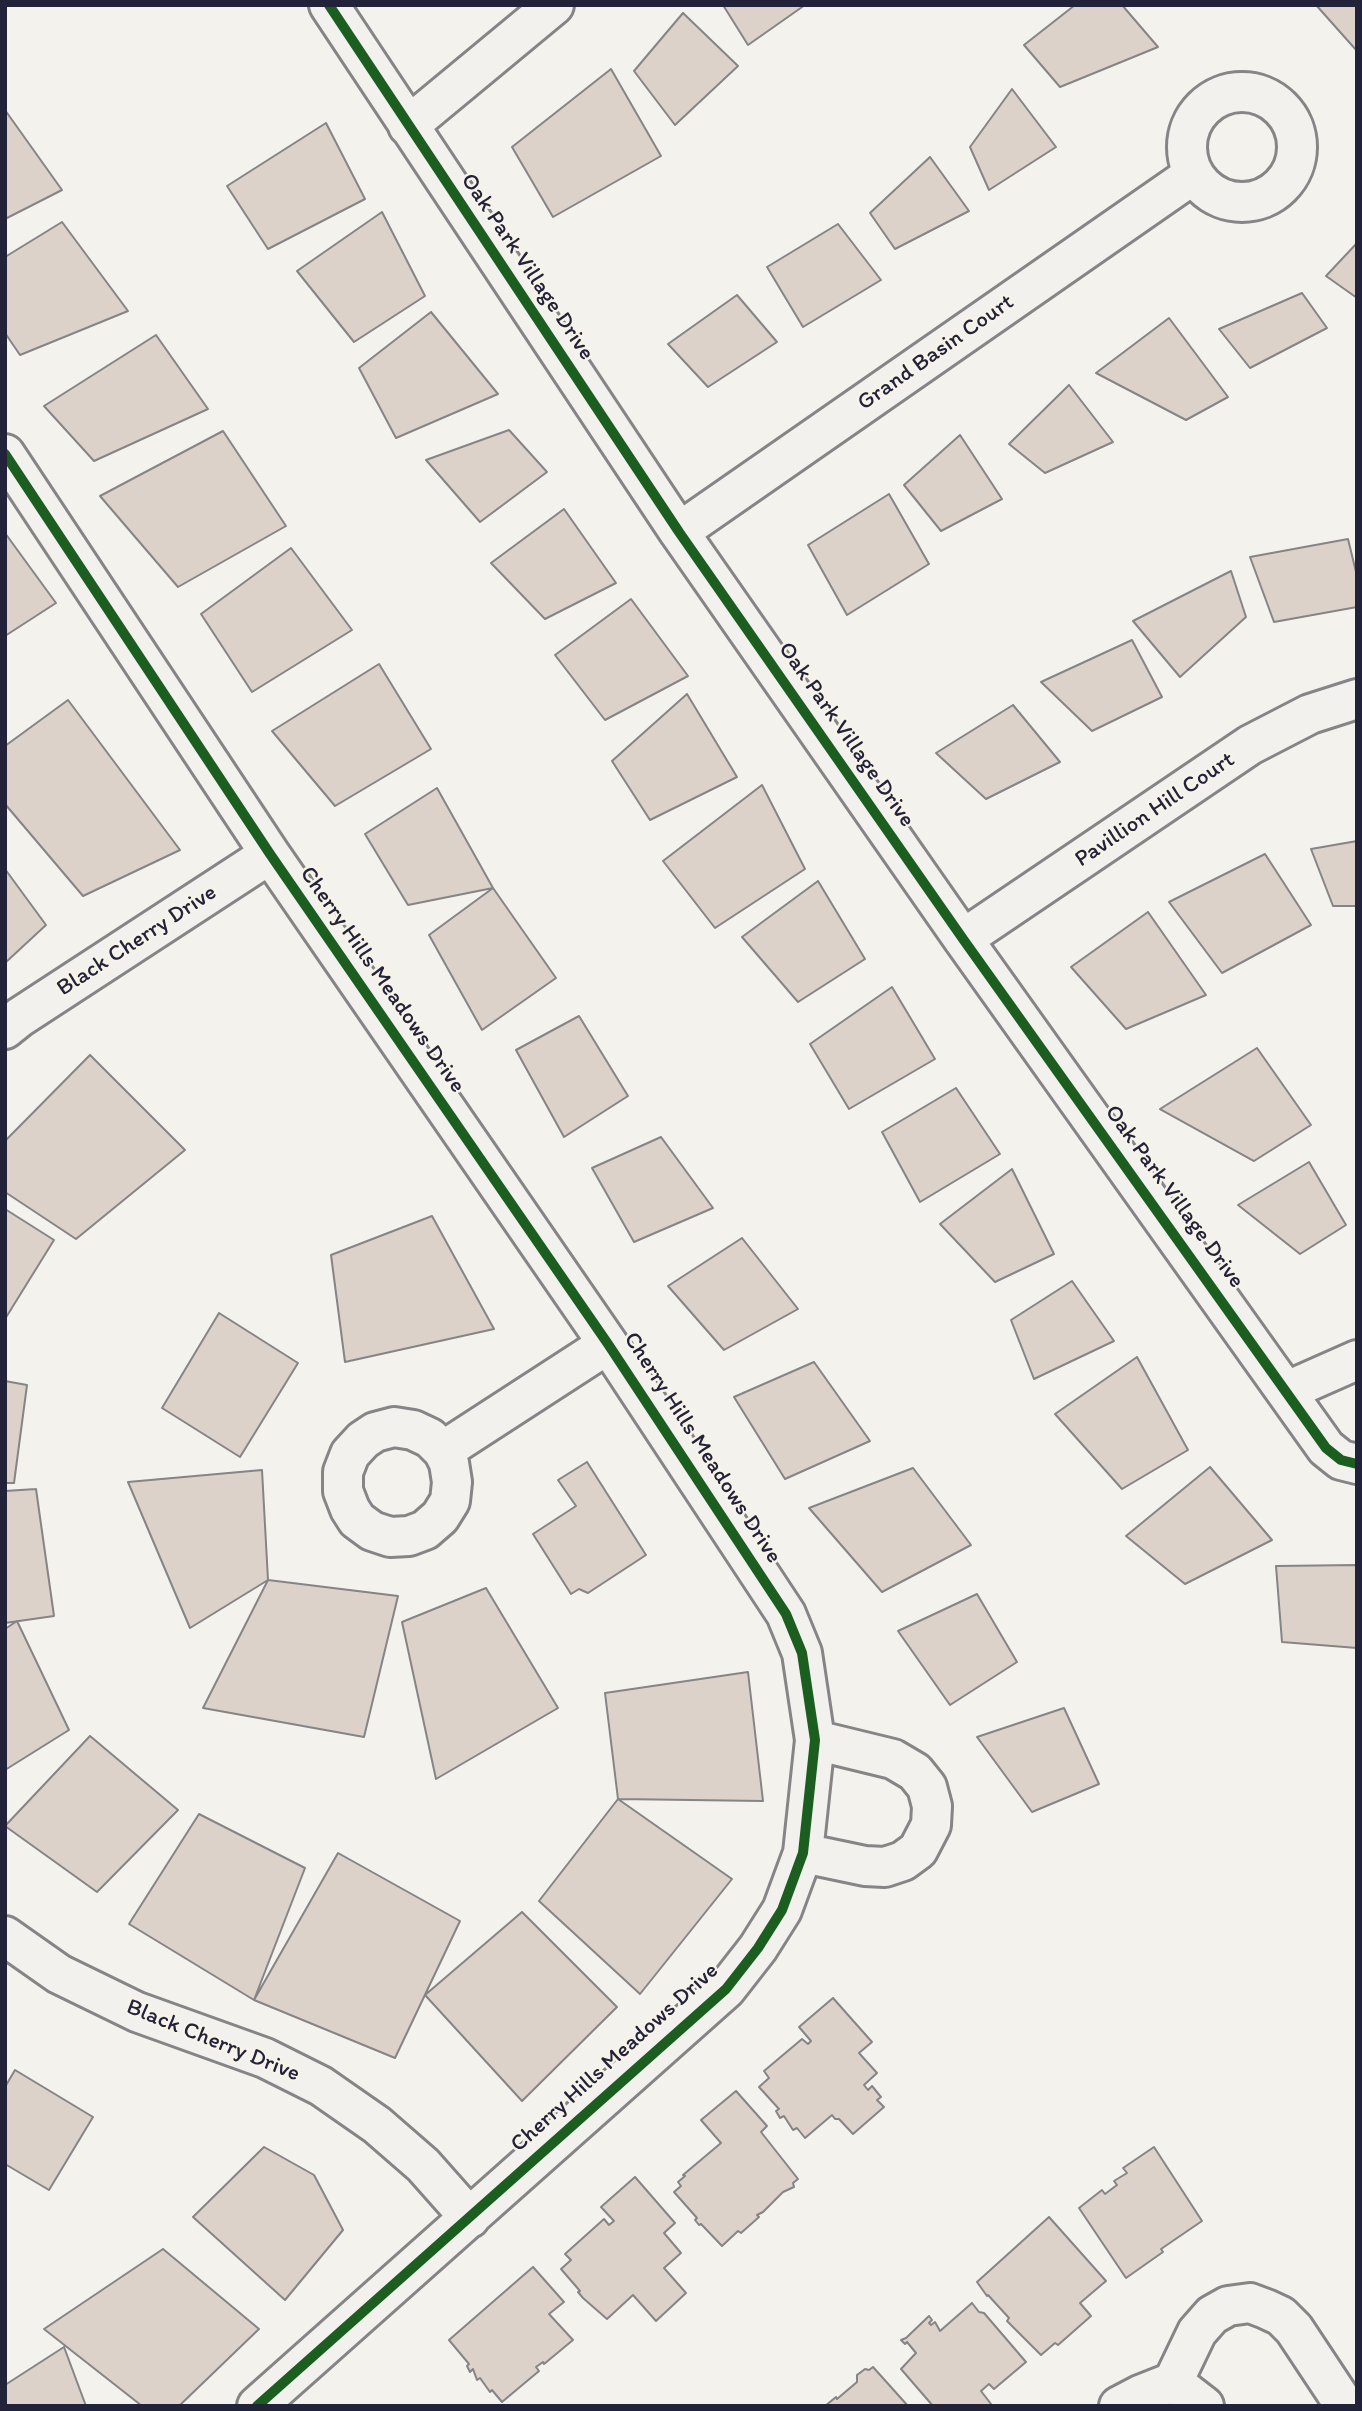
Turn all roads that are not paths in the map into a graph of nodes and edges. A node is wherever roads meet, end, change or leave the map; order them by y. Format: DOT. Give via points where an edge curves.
graph roads {
  1 [pos="329,5"];
  2 [pos="554,5"];
  3 [pos="408,126"];
  4 [pos="1194,174"];
  5 [pos="5,454"];
  6 [pos="679,532"];
  7 [pos="1357,699"];
  8 [pos="270,854"];
  9 [pos="963,939"];
  10 [pos="5,1029"];
  11 [pos="608,1344"];
  12 [pos="1357,1360"];
  13 [pos="1286,1391"];
  14 [pos="443,1451"];
  15 [pos="1357,1464"];
  16 [pos="815,1740"];
  17 [pos="803,1853"];
  18 [pos="5,1936"];
  19 [pos="470,2218"];
  20 [pos="1173,2382"];
  21 [pos="257,2406"];
  22 [pos="1119,2406"];
  23 [pos="1204,2406"];
  24 [pos="1345,2406"];
  1 -- 3 [label="street, Oak Park Village Drive"];
  2 -- 3 [label="street"];
  3 -- 6 [label="street, Oak Park Village Drive"];
  4 -- 6 [label="street, Grand Basin Court"];
  5 -- 8 [label="street, Cherry Hills Meadows Drive"];
  6 -- 9 [label="street, Oak Park Village Drive"];
  7 -- 9 [label="street, Pavillion Hill Court" via="1310,714 1250,745"];
  8 -- 10 [label="street, Black Cherry Drive"];
  8 -- 11 [label="street, Cherry Hills Meadows Drive"];
  9 -- 13 [label="street, Oak Park Village Drive"];
  11 -- 14 [label="street"];
  11 -- 16 [label="street, Cherry Hills Meadows Drive" via="786,1614 802,1653"];
  12 -- 13 [label="street"];
  13 -- 15 [label="street, Oak Park Village Drive" via="1326,1448 1341,1460"];
  16 -- 17 [label="street, Cherry Hills Meadows Drive"];
  16 -- 17 [label="street" via="893,1759 915,1772 927,1787 931,1825 918,1850 885,1867"];
  17 -- 19 [label="street, Cherry Hills Meadows Drive" via="782,1910 726,1989"];
  18 -- 19 [label="street, Black Cherry Drive" via="60,1974 137,2012 265,2058 321,2086 423,2165"];
  19 -- 21 [label="street, Cherry Hills Meadows Drive"];
  20 -- 22 [label="street"];
  20 -- 23 [label="street"];
  20 -- 24 [label="street" via="1197,2332 1212,2315 1228,2306 1250,2303 1274,2312 1294,2329"];
}
